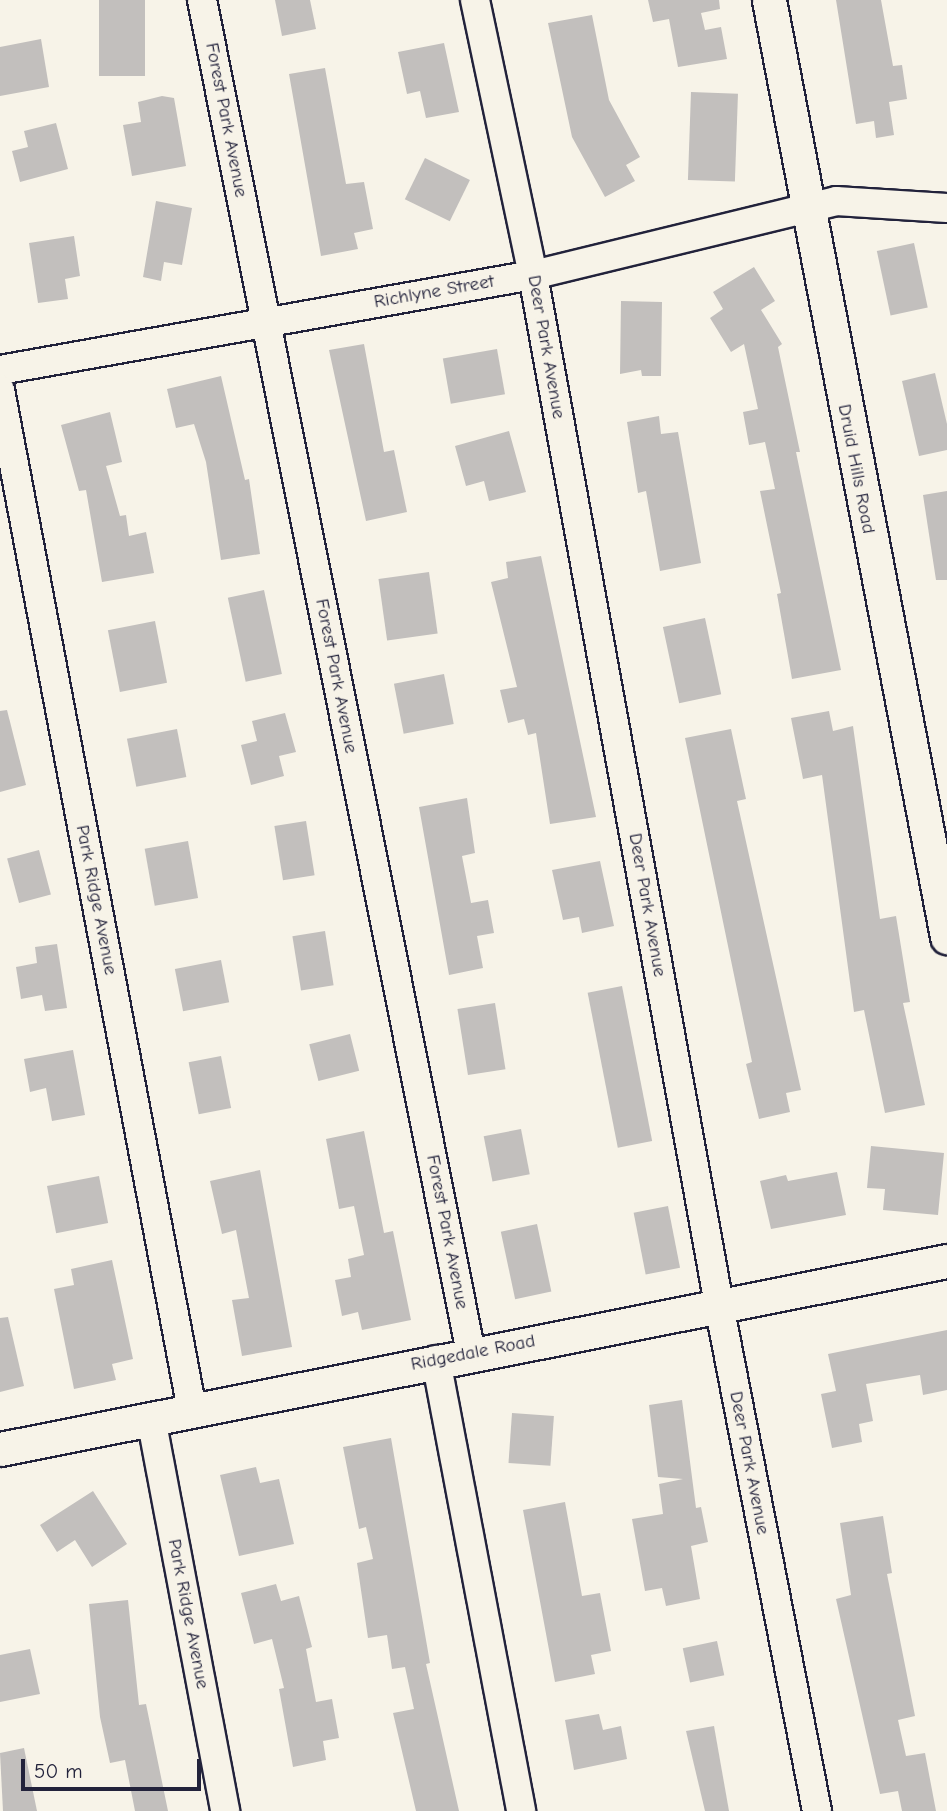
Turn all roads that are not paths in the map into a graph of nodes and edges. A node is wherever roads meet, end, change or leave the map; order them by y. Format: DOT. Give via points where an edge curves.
graph roads {
  1 [pos="202,0"];
  2 [pos="475,0"];
  3 [pos="769,0"];
  4 [pos="947,208"];
  5 [pos="806,211"];
  6 [pos="533,275"];
  7 [pos="265,322"];
  8 [pos="0,370"];
  9 [pos="0,390"];
  10 [pos="947,937"];
  11 [pos="947,1261"];
  12 [pos="719,1305"];
  13 [pos="471,1353"];
  14 [pos="436,1360"];
  15 [pos="192,1410"];
  16 [pos="151,1418"];
  17 [pos="0,1449"];
  18 [pos="225,1811"];
  19 [pos="521,1811"];
  20 [pos="817,1811"];
  1 -- 7 [label="street, Forest Park Avenue"];
  2 -- 6 [label="street, Deer Park Avenue"];
  3 -- 5 [label="street, Druid Hills Road"];
  4 -- 5 [label="street, Richlyne Street" via="836,201"];
  5 -- 6 [label="street, Richlyne Street"];
  5 -- 10 [label="street, Druid Hills Road"];
  6 -- 7 [label="street, Richlyne Street"];
  6 -- 12 [label="street, Deer Park Avenue"];
  7 -- 8 [label="street, Richlyne Street"];
  7 -- 13 [label="street, Forest Park Avenue"];
  9 -- 15 [label="street, Park Ridge Avenue"];
  11 -- 12 [label="street, Ridgedale Road"];
  12 -- 13 [label="street, Ridgedale Road"];
  12 -- 20 [label="street, Deer Park Avenue"];
  13 -- 14 [label="street, Ridgedale Road"];
  14 -- 15 [label="street, Ridgedale Road"];
  14 -- 19 [label="street"];
  15 -- 16 [label="street, Ridgedale Road"];
  16 -- 17 [label="street, Ridgedale Road"];
  16 -- 18 [label="street, Park Ridge Avenue"];
}
